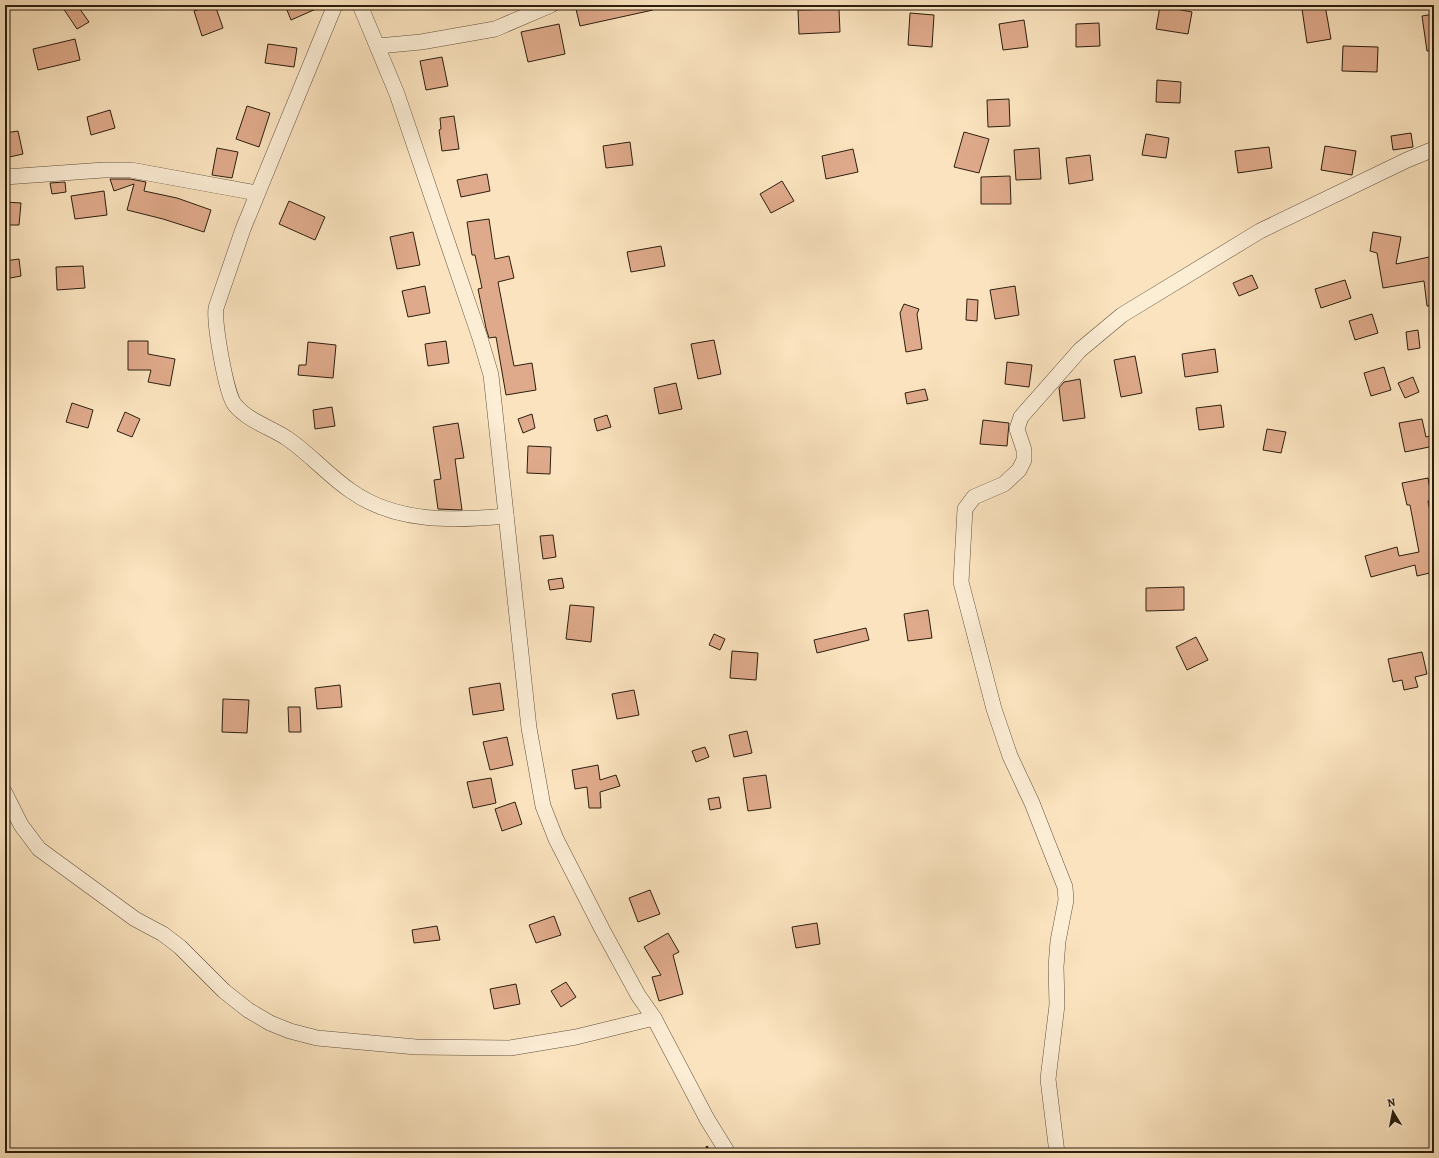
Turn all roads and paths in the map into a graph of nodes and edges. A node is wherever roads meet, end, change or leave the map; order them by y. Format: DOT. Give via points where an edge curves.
graph roads {
  1 [pos="334,5"];
  2 [pos="360,5"];
  3 [pos="551,5"];
  4 [pos="378,46"];
  5 [pos="1434,149"];
  6 [pos="5,177"];
  7 [pos="257,193"];
  8 [pos="506,516"];
  9 [pos="5,793"];
  10 [pos="654,1018"];
  11 [pos="728,1153"];
  12 [pos="1057,1153"];
  1 -- 7 [label="street"];
  2 -- 4 [label="street"];
  3 -- 4 [label="street" via="495,29 422,42"];
  4 -- 8 [label="street" via="405,116 491,375"];
  5 -- 12 [label="street" via="1260,231 1122,315 1080,350 1021,417 1017,429 1024,450 1024,460 1019,470 1004,484 974,497 965,509 961,582 981,661 1010,756 1032,803 1065,888 1066,900 1056,967 1057,1005 1048,1079"];
  6 -- 7 [label="street" via="131,170"];
  7 -- 8 [label="street" via="215,312 224,369 235,406 288,439 350,490 371,503 438,520"];
  8 -- 10 [label="street" via="529,728 543,806 556,839 602,929 638,995"];
  9 -- 10 [label="street" via="21,825 39,849 135,919 163,934 180,947 224,991 248,1010 270,1024 290,1031 317,1038 416,1047 510,1048 570,1039"];
  10 -- 11 [label="street" via="707,1119"];
}
